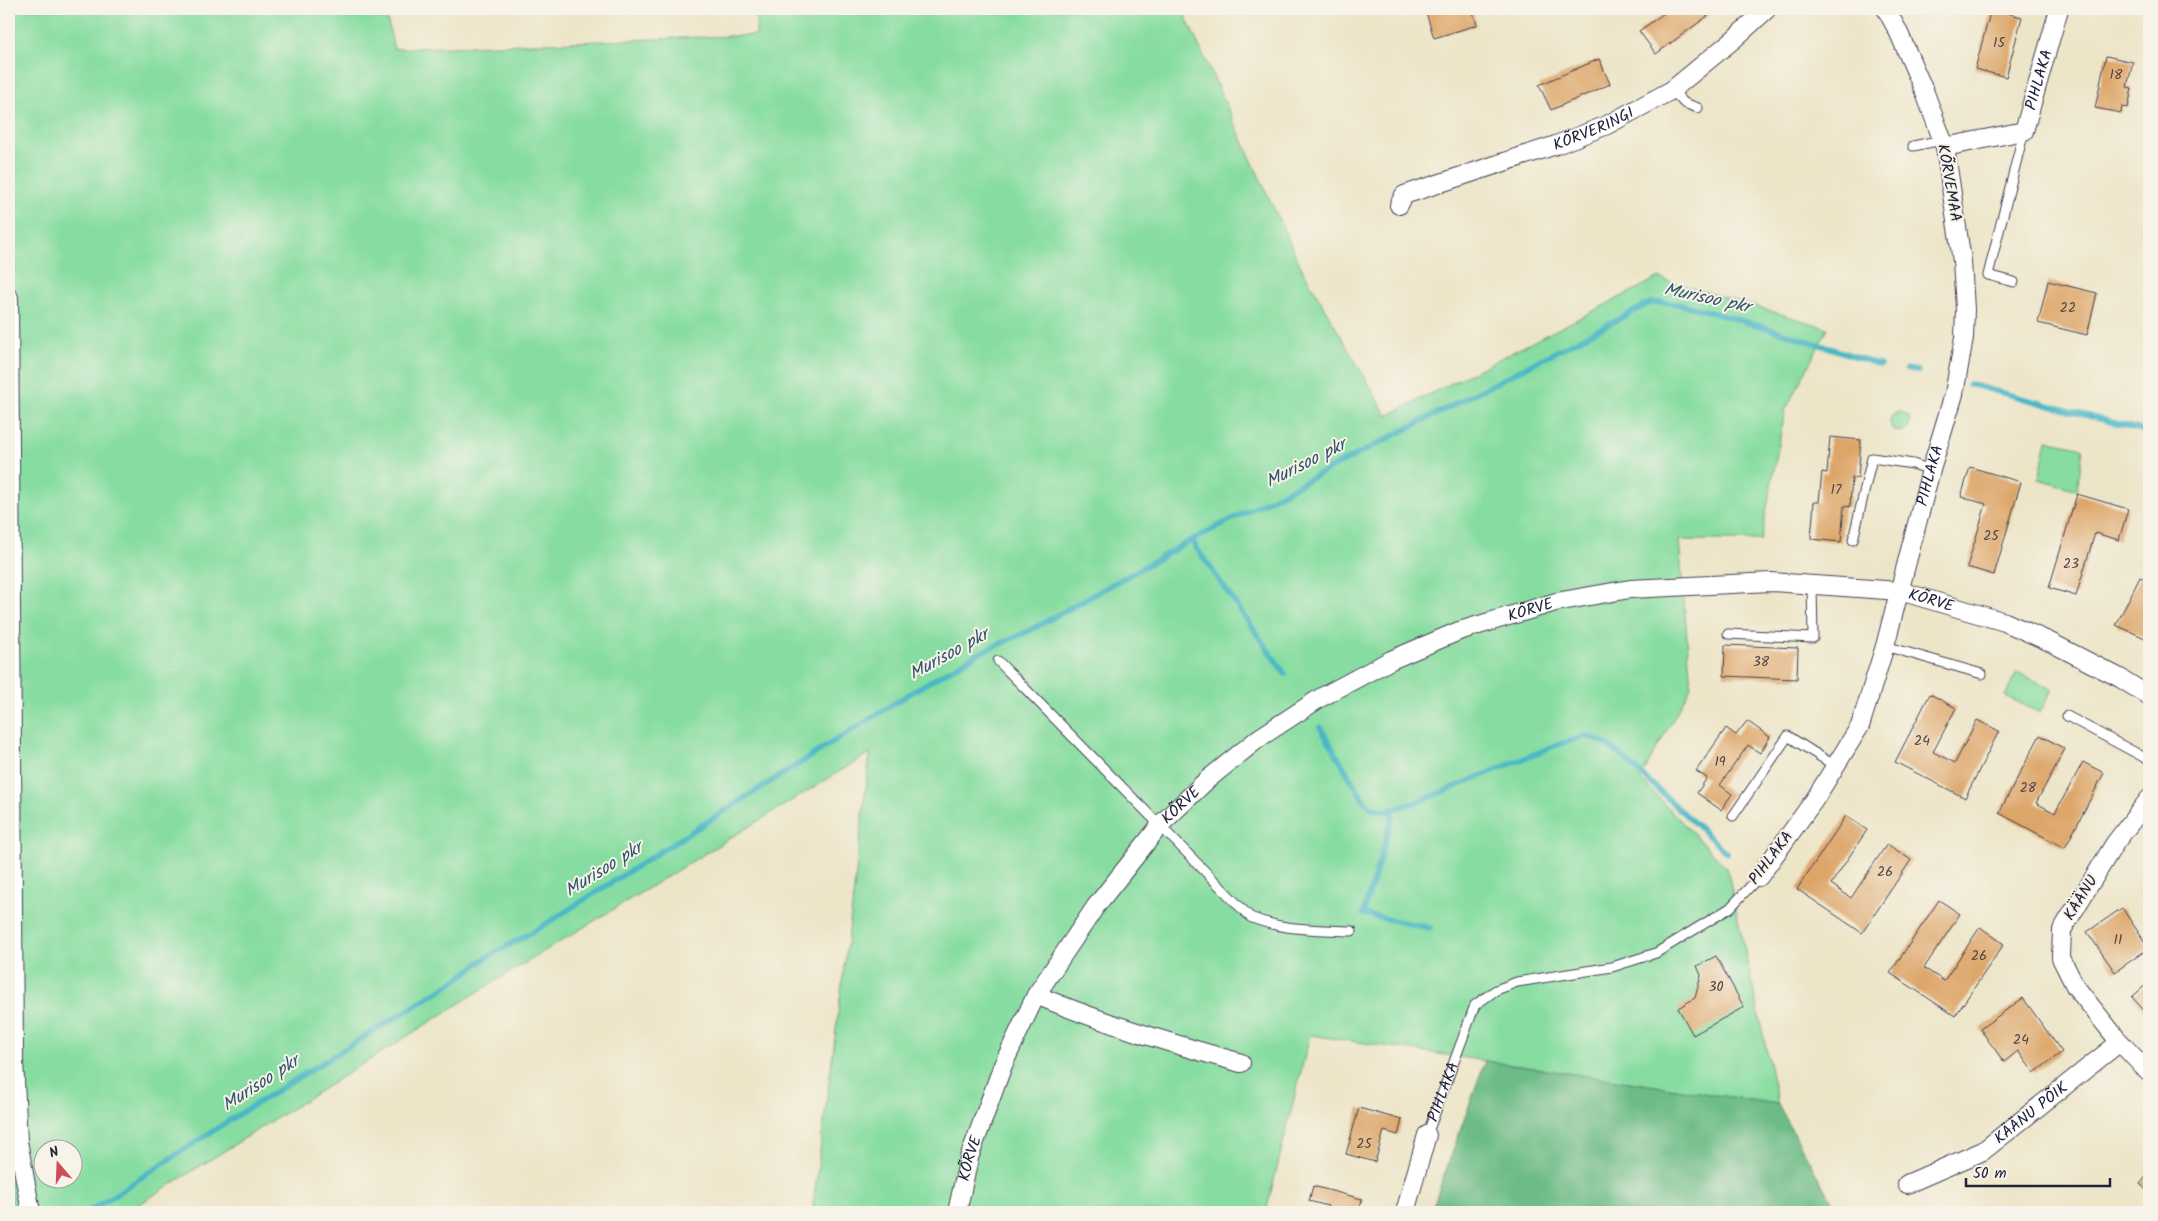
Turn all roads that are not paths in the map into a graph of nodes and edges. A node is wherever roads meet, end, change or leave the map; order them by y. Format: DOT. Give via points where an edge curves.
graph roads {
  1 [pos="1767,9"];
  2 [pos="1886,9"];
  3 [pos="2059,9"];
  4 [pos="1672,90"];
  5 [pos="1698,108"];
  6 [pos="2024,131"];
  7 [pos="1943,144"];
  8 [pos="1913,146"];
  9 [pos="1399,205"];
  10 [pos="2014,282"];
  11 [pos="9,297"];
  12 [pos="1964,338"];
  13 [pos="1931,470"];
  14 [pos="1853,540"];
  15 [pos="1812,585"];
  16 [pos="1900,591"];
  17 [pos="1728,634"];
  18 [pos="1885,646"];
  19 [pos="998,661"];
  20 [pos="1982,674"];
  21 [pos="2149,696"];
  22 [pos="2067,716"];
  23 [pos="2149,760"];
  24 [pos="1835,766"];
  25 [pos="2149,799"];
  26 [pos="1733,816"];
  27 [pos="1160,824"];
  28 [pos="1759,877"];
  29 [pos="1352,931"];
  30 [pos="1036,995"];
  31 [pos="2120,1042"];
  32 [pos="1241,1063"];
  33 [pos="2149,1073"];
  34 [pos="1426,1135"];
  35 [pos="1907,1184"];
  36 [pos="31,1212"];
  37 [pos="957,1212"];
  38 [pos="1405,1212"];
  1 -- 4 [label="street, KÕRVERINGI"];
  2 -- 7 [label="street, KÕRVEMAA" via="1925,93"];
  3 -- 6 [label="street, PIHLAKA"];
  4 -- 5 [label="lane" via="1684,103"];
  4 -- 9 [label="street, KÕRVERINGI" via="1607,125 1556,146 1404,195"];
  6 -- 7 [label="street, PIHLAKA"];
  6 -- 10 [label="lane" via="1988,276"];
  7 -- 8 [label="lane"];
  7 -- 12 [label="street, KÕRVEMAA" via="1962,261"];
  11 -- 36 [label="street" via="14,1060 18,1141"];
  12 -- 13 [label="street, PIHLAKA" via="1954,394"];
  13 -- 14 [label="lane" via="1872,458"];
  13 -- 16 [label="street, PIHLAKA"];
  15 -- 16 [label="street, KÕRVE"];
  15 -- 17 [label="lane" via="1813,638"];
  15 -- 27 [label="street, KÕRVE" via="1762,582 1630,588 1556,602 1459,631 1391,660 1320,698 1259,738"];
  16 -- 18 [label="street, PIHLAKA"];
  16 -- 21 [label="street, KÕRVE" via="2005,622 2111,673"];
  18 -- 20 [label="lane"];
  18 -- 24 [label="street, PIHLAKA" via="1860,726"];
  19 -- 27 [label="lane"];
  22 -- 23 [label="lane"];
  24 -- 26 [label="lane" via="1788,736"];
  24 -- 28 [label="street, PIHLAKA"];
  25 -- 31 [label="street, KÄÄNU" via="2116,843 2062,930 2061,958 2075,986"];
  27 -- 29 [label="lane" via="1250,917 1284,928"];
  27 -- 30 [label="street, KÕRVE" via="1096,906"];
  28 -- 34 [label="lane, PIHLAKA" via="1730,908 1656,953 1612,967 1517,982 1496,990 1475,1005"];
  30 -- 32 [label="street" via="1163,1042"];
  30 -- 37 [label="street, KÕRVE" via="1003,1065 969,1158"];
  31 -- 33 [label="street, KÄÄNU"];
  31 -- 35 [label="street, KÄÄNU PÕIK" via="1983,1151"];
  34 -- 38 [label="street, PIHLAKA"];
}
